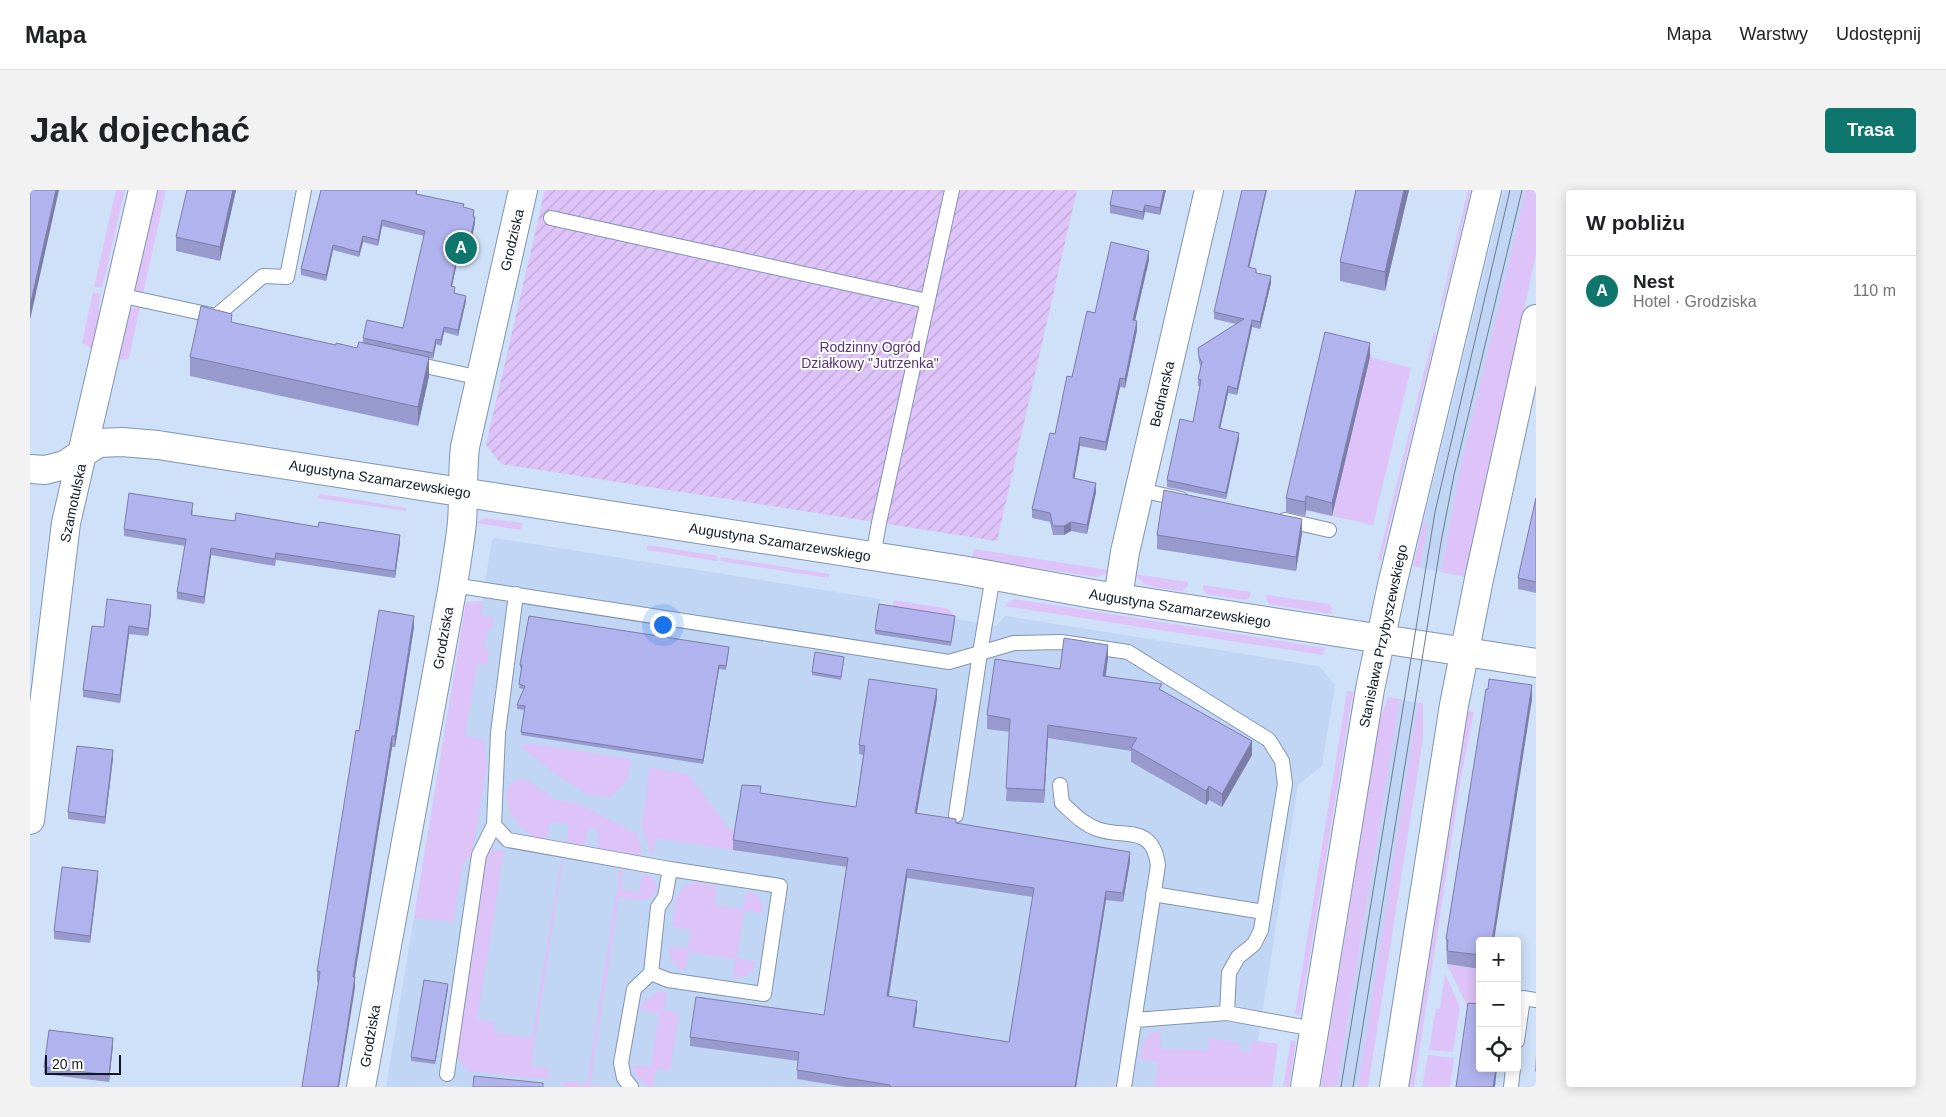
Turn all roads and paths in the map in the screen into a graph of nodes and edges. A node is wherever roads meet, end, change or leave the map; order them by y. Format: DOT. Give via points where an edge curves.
graph roads {
  1 [pos="143,190"];
  2 [pos="304,190"];
  3 [pos="523,190"];
  4 [pos="952,190"];
  5 [pos="1210,190"];
  6 [pos="1487,190"];
  7 [pos="551,218"];
  8 [pos="119,295"];
  9 [pos="927,301"];
  10 [pos="216,316"];
  11 [pos="1536,319"];
  12 [pos="232,323"];
  13 [pos="401,361"];
  14 [pos="481,378"];
  15 [pos="84,451"];
  16 [pos="30,469"];
  17 [pos="1140,490"];
  18 [pos="464,492"];
  19 [pos="1196,502"];
  20 [pos="1272,518"];
  21 [pos="1329,530"];
  22 [pos="873,556"];
  23 [pos="994,576"];
  24 [pos="453,585"];
  25 [pos="516,594"];
  26 [pos="1118,598"];
  27 [pos="1381,639"];
  28 [pos="1464,651"];
  29 [pos="980,653"];
  30 [pos="1536,663"];
  31 [pos="1060,785"];
  32 [pos="956,815"];
  33 [pos="30,820"];
  34 [pos="494,825"];
  35 [pos="670,869"];
  36 [pos="1153,894"];
  37 [pos="1264,912"];
  38 [pos="651,973"];
  39 [pos="1536,1000"];
  40 [pos="1227,1013"];
  41 [pos="1135,1020"];
  42 [pos="1519,1027"];
  43 [pos="1314,1029"];
  44 [pos="1513,1072"];
  45 [pos="447,1074"];
  46 [pos="361,1087"];
  47 [pos="629,1087"];
  48 [pos="1124,1087"];
  49 [pos="1305,1087"];
  50 [pos="1394,1087"];
  51 [pos="1511,1087"];
  1 -- 8 [label="street, Szamotulska"];
  2 -- 10 [label="lane" via="287,277 263,276"];
  3 -- 14 [label="street, Grodziska"];
  4 -- 9 [label="lane"];
  5 -- 17 [label="street, Bednarska"];
  6 -- 27 [label="street, Stanisława Przybyszewskiego"];
  7 -- 9 [label="lane"];
  8 -- 10 [label="lane"];
  8 -- 15 [label="street, Szamotulska"];
  9 -- 22 [label="lane"];
  10 -- 12 [label="lane"];
  11 -- 28 [label="street"];
  13 -- 14 [label="lane"];
  14 -- 18 [label="street, Grodziska" via="462,466"];
  15 -- 16 [label="street, Augustyna Szamarzewskiego" via="65,465 45,470"];
  15 -- 18 [label="street, Augustyna Szamarzewskiego" via="98,443 158,445"];
  15 -- 33 [label="street, Szamotulska" via="65,532"];
  17 -- 19 [label="lane"];
  17 -- 26 [label="street, Bednarska"];
  18 -- 22 [label="street, Augustyna Szamarzewskiego"];
  18 -- 24 [label="street, Grodziska"];
  20 -- 21 [label="lane"];
  22 -- 23 [label="street, Augustyna Szamarzewskiego"];
  23 -- 26 [label="street, Augustyna Szamarzewskiego"];
  23 -- 29 [label="lane"];
  24 -- 25 [label="lane"];
  24 -- 46 [label="street, Grodziska"];
  25 -- 29 [label="lane" via="948,662"];
  25 -- 34 [label="lane" via="498,733"];
  26 -- 27 [label="street, Augustyna Szamarzewskiego"];
  27 -- 28 [label="street, Augustyna Szamarzewskiego"];
  27 -- 43 [label="street, Stanisława Przybyszewskiego" via="1369,694"];
  28 -- 30 [label="street, Augustyna Szamarzewskiego"];
  28 -- 50 [label="street"];
  29 -- 32 [label="lane"];
  29 -- 37 [label="lane" via="1014,643 1061,642 1128,652 1269,740 1282,761 1285,784"];
  31 -- 36 [label="lane" via="1062,803 1082,822 1110,833 1131,833 1148,841 1158,864"];
  34 -- 35 [label="lane" via="508,840"];
  34 -- 45 [label="lane" via="479,854"];
  35 -- 38 [label="lane" via="665,897 658,907"];
  35 -- 38 [label="lane" via="780,886 764,994 668,980"];
  36 -- 37 [label="lane"];
  36 -- 41 [label="lane"];
  37 -- 40 [label="lane" via="1261,930 1254,944 1238,957 1229,973"];
  38 -- 47 [label="lane" via="634,990 621,1063"];
  39 -- 42 [label="lane" via="1523,998"];
  40 -- 41 [label="lane"];
  40 -- 43 [label="lane"];
  41 -- 48 [label="lane"];
  43 -- 49 [label="street, Stanisława Przybyszewskiego"];
  44 -- 51 [label="lane"];
}
